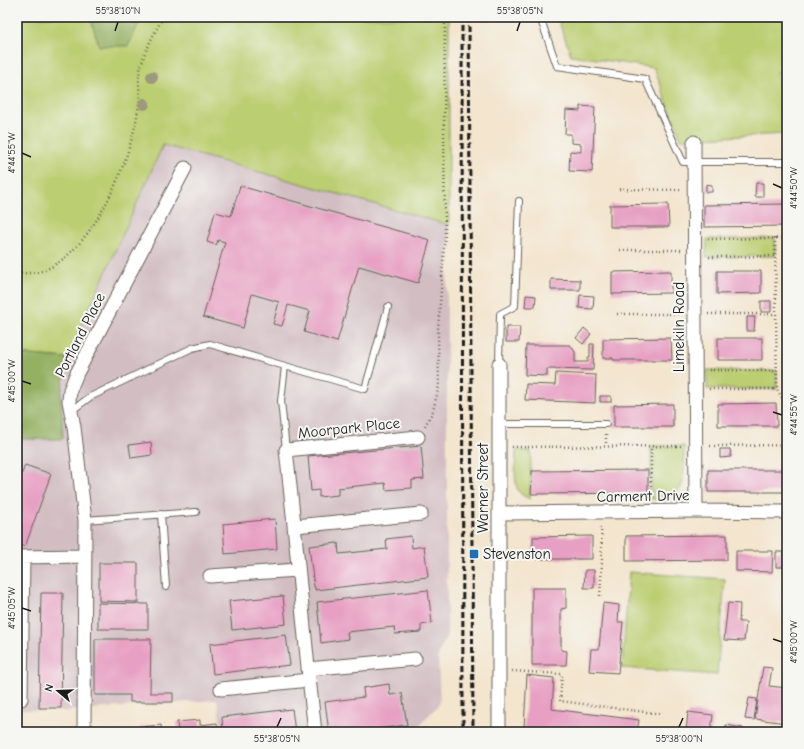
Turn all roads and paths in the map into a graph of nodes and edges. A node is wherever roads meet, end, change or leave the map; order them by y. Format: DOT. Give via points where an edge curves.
graph roads {
  1 [pos="163,17"];
  2 [pos="445,17"];
  3 [pos="540,17"];
  4 [pos="694,142"];
  5 [pos="694,162"];
  6 [pos="787,162"];
  7 [pos="186,168"];
  8 [pos="618,189"];
  9 [pos="694,190"];
  10 [pos="519,201"];
  11 [pos="775,238"];
  12 [pos="787,238"];
  13 [pos="694,249"];
  14 [pos="620,250"];
  15 [pos="775,256"];
  16 [pos="17,274"];
  17 [pos="388,307"];
  18 [pos="617,314"];
  19 [pos="695,314"];
  20 [pos="776,314"];
  21 [pos="499,364"];
  22 [pos="285,366"];
  23 [pos="695,370"];
  24 [pos="777,371"];
  25 [pos="695,389"];
  26 [pos="777,389"];
  27 [pos="786,406"];
  28 [pos="72,411"];
  29 [pos="499,424"];
  30 [pos="606,424"];
  31 [pos="418,437"];
  32 [pos="786,445"];
  33 [pos="651,446"];
  34 [pos="696,446"];
  35 [pos="499,447"];
  36 [pos="286,450"];
  37 [pos="696,511"];
  38 [pos="196,512"];
  39 [pos="601,512"];
  40 [pos="650,512"];
  41 [pos="787,512"];
  42 [pos="500,513"];
  43 [pos="161,514"];
  44 [pos="421,514"];
  45 [pos="85,520"];
  46 [pos="295,526"];
  47 [pos="84,556"];
  48 [pos="20,557"];
  49 [pos="298,570"];
  50 [pos="210,576"];
  51 [pos="166,587"];
  52 [pos="600,596"];
  53 [pos="415,659"];
  54 [pos="500,670"];
  55 [pos="308,675"];
  56 [pos="221,689"];
  57 [pos="21,699"];
  58 [pos="661,714"];
  59 [pos="84,732"];
  60 [pos="315,732"];
  61 [pos="499,732"];
  1 -- 16 [label="path" via="139,72 139,103 130,143 117,181 98,220 74,249 59,261 46,269"];
  2 -- 31 [label="path" via="445,234 438,330 439,386 433,411"];
  3 -- 5 [label="lane" via="557,66 645,79 683,162"];
  4 -- 5 [label="street, Limekiln Road"];
  5 -- 6 [label="lane"];
  5 -- 9 [label="street, Limekiln Road"];
  7 -- 28 [label="street, Portland Place" via="77,373 70,390 69,401"];
  8 -- 9 [label="path"];
  9 -- 13 [label="street, Limekiln Road"];
  10 -- 21 [label="lane" via="515,306 500,314"];
  11 -- 12 [label="path"];
  11 -- 13 [label="path"];
  11 -- 15 [label="path"];
  13 -- 14 [label="path"];
  13 -- 15 [label="path"];
  13 -- 19 [label="street, Limekiln Road"];
  15 -- 20 [label="path"];
  17 -- 22 [label="lane" via="364,389"];
  18 -- 19 [label="path"];
  19 -- 20 [label="path"];
  19 -- 23 [label="street, Limekiln Road"];
  20 -- 24 [label="path"];
  21 -- 29 [label="street, Warner Street"];
  22 -- 28 [label="lane" via="210,344 192,348 90,397"];
  22 -- 36 [label="lane" via="281,401"];
  23 -- 24 [label="path"];
  23 -- 25 [label="street, Limekiln Road"];
  24 -- 26 [label="path"];
  25 -- 26 [label="path"];
  25 -- 34 [label="street, Limekiln Road"];
  26 -- 27 [label="path"];
  27 -- 32 [label="path"];
  28 -- 45 [label="street, Portland Place"];
  29 -- 30 [label="lane"];
  29 -- 35 [label="street, Warner Street"];
  31 -- 36 [label="street, Moorpark Place"];
  32 -- 34 [label="path"];
  33 -- 34 [label="path"];
  33 -- 35 [label="path"];
  33 -- 40 [label="path"];
  34 -- 37 [label="street, Limekiln Road"];
  35 -- 42 [label="street, Warner Street"];
  36 -- 46 [label="street, Moorpark Place"];
  37 -- 40 [label="street, Carment Drive"];
  37 -- 41 [label="street, Carment Drive"];
  38 -- 43 [label="lane"];
  39 -- 40 [label="street, Carment Drive"];
  39 -- 42 [label="street, Carment Drive"];
  39 -- 52 [label="path"];
  42 -- 54 [label="street, Warner Street"];
  43 -- 45 [label="lane"];
  43 -- 51 [label="lane"];
  44 -- 46 [label="street"];
  45 -- 47 [label="street, Portland Place"];
  46 -- 49 [label="street, Moorpark Place"];
  47 -- 48 [label="street"];
  47 -- 59 [label="street, Portland Place"];
  48 -- 57 [label="street"];
  49 -- 50 [label="street"];
  49 -- 55 [label="street, Moorpark Place"];
  53 -- 55 [label="street"];
  54 -- 58 [label="path" via="562,674 560,701"];
  54 -- 61 [label="street, Warner Street"];
  55 -- 56 [label="street"];
  55 -- 60 [label="street, Moorpark Place"];
}
